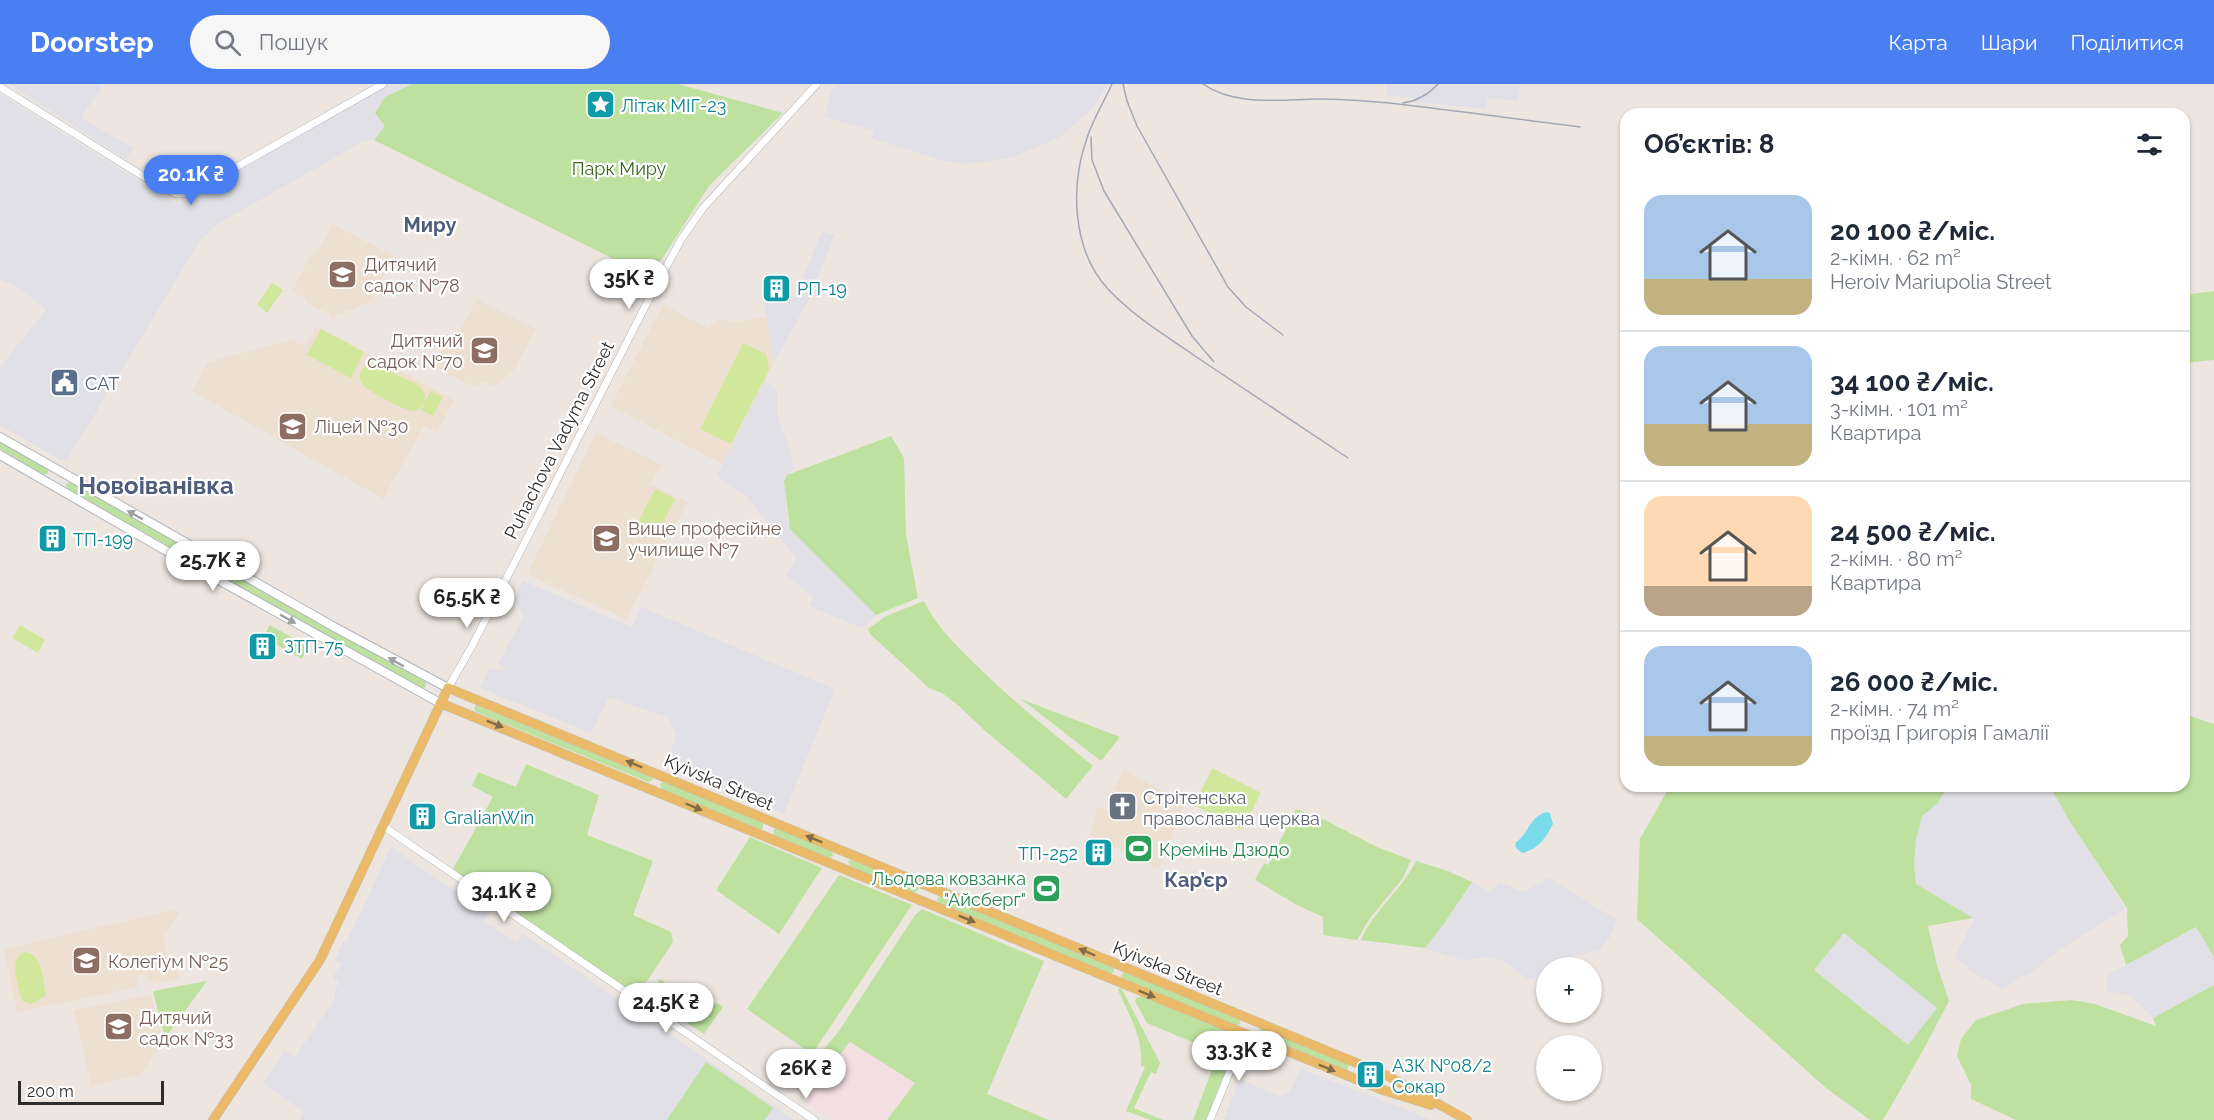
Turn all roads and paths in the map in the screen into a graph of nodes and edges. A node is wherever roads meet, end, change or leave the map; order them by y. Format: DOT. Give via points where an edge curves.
graph roads {
  1 [pos="383,84"];
  2 [pos="817,84"];
  3 [pos="0,87"];
  4 [pos="0,437"];
  5 [pos="0,455"];
  6 [pos="53,468"];
  7 [pos="65,475"];
  8 [pos="45,482"];
  9 [pos="57,488"];
  10 [pos="448,688"];
  11 [pos="440,703"];
  12 [pos="659,775"];
  13 [pos="653,790"];
  14 [pos="770,821"];
  15 [pos="383,826"];
  16 [pos="764,836"];
  17 [pos="841,850"];
  18 [pos="835,864"];
  19 [pos="926,886"];
  20 [pos="920,900"];
  21 [pos="1119,966"];
  22 [pos="1114,979"];
  23 [pos="1251,1019"];
  24 [pos="1245,1034"];
  25 [pos="1447,1110"];
  26 [pos="213,1120"];
  27 [pos="814,1120"];
  28 [pos="1210,1120"];
  29 [pos="1467,1120"];
  1 -- 3 [label="street" via="185,194 157,185"];
  2 -- 10 [label="street, Puhachova Vadyma Street" via="711,198 682,238"];
  4 -- 6 [label="main road, Kyivska Street"];
  5 -- 8 [label="main road, Kyivska Street"];
  6 -- 7 [label="main road, Kyivska Street"];
  6 -- 8 [label="main road"];
  7 -- 9 [label="main road"];
  10 -- 7 [label="main road, Kyivska Street, one-way"];
  8 -- 9 [label="main road, Kyivska Street"];
  9 -- 11 [label="main road, Kyivska Street, one-way"];
  10 -- 11 [label="main road, Puhachova Vadyma Street"];
  12 -- 10 [label="main road, Kyivska Street, one-way"];
  11 -- 13 [label="main road, Kyivska Street, one-way"];
  11 -- 15 [label="main road, Puhachova Vadyma Street"];
  12 -- 13 [label="main road"];
  12 -- 14 [label="main road, Kyivska Street"];
  13 -- 16 [label="main road, Kyivska Street, one-way"];
  14 -- 16 [label="main road"];
  17 -- 14 [label="main road, Kyivska Street, one-way"];
  15 -- 26 [label="main road, Puhachova Vadyma Street" via="320,960"];
  15 -- 27 [label="street"];
  16 -- 18 [label="main road, Kyivska Street"];
  17 -- 18 [label="main road"];
  17 -- 19 [label="main road, Kyivska Street"];
  18 -- 20 [label="main road, Kyivska Street"];
  19 -- 20 [label="main road"];
  21 -- 19 [label="main road, Kyivska Street, one-way"];
  20 -- 22 [label="main road, Kyivska Street, one-way"];
  21 -- 22 [label="main road"];
  21 -- 23 [label="main road, Kyivska Street"];
  22 -- 24 [label="main road, Kyivska Street, one-way"];
  23 -- 24 [label="main road"];
  23 -- 25 [label="main road, Kyivska Street" via="1388,1076"];
  24 -- 25 [label="main road, Kyivska Street, one-way" via="1379,1089"];
  24 -- 28 [label="street"];
  25 -- 29 [label="main road, Kyivska Street"];
}
